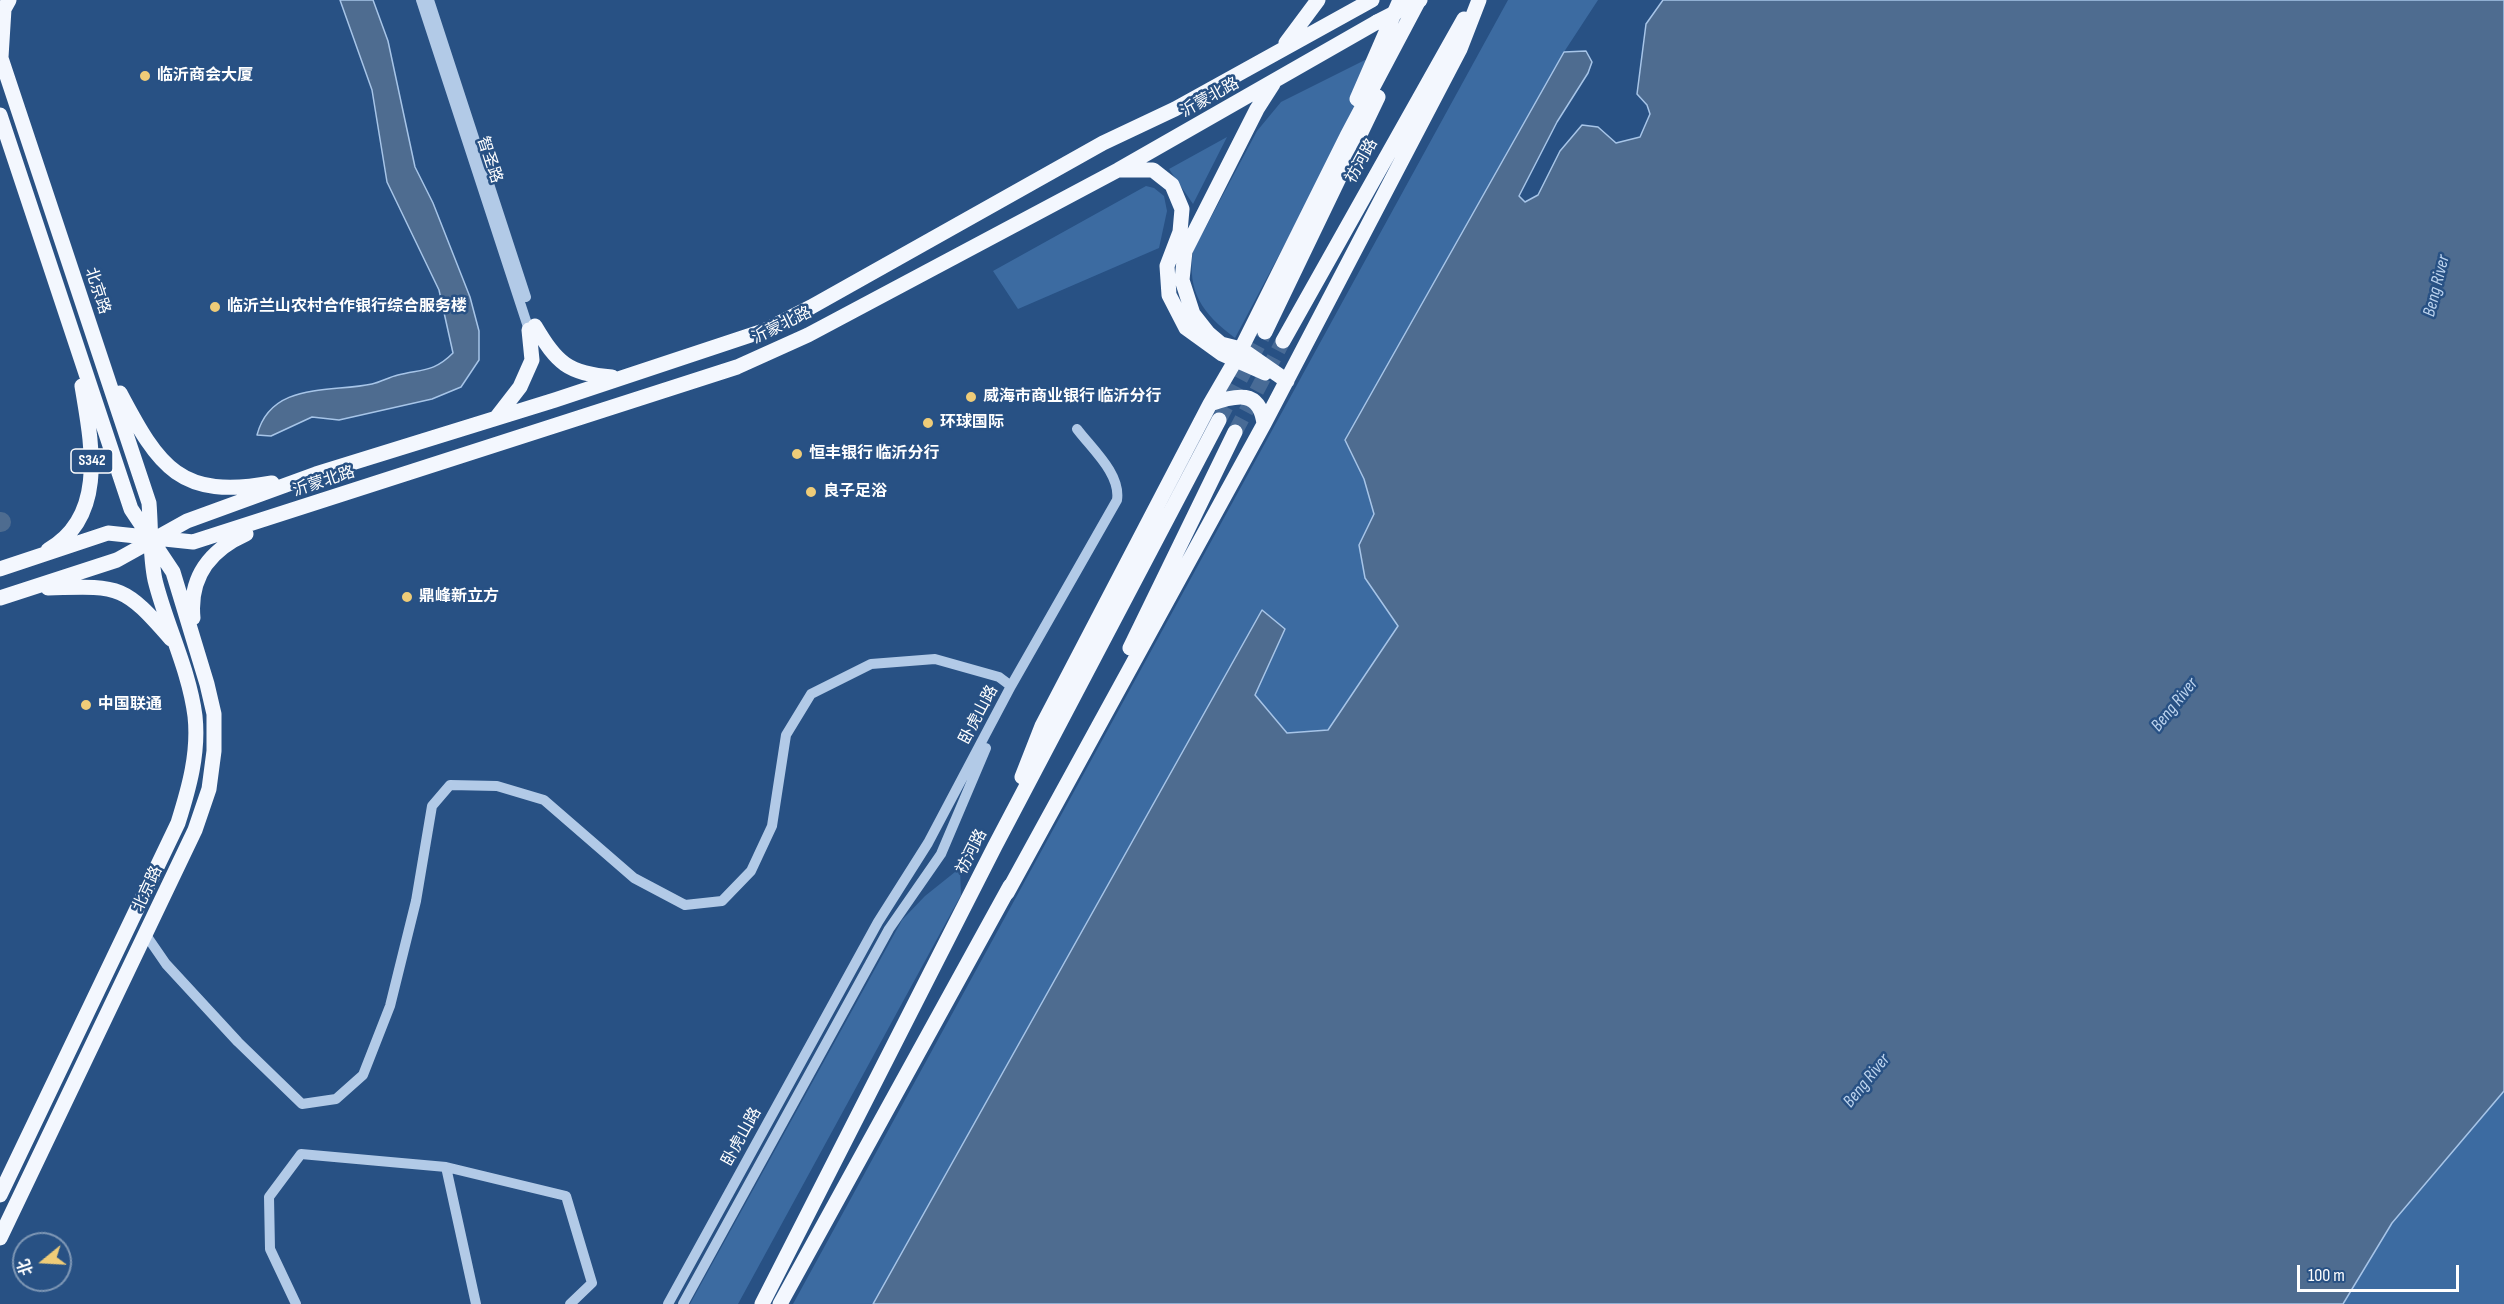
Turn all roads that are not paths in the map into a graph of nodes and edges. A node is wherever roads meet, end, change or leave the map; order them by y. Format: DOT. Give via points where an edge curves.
graph roads {
  1 [pos="9,0"];
  2 [pos="421,0"];
  3 [pos="429,0"];
  4 [pos="1318,0"];
  5 [pos="1372,0"];
  6 [pos="1400,0"];
  7 [pos="1420,0"];
  8 [pos="1477,0"];
  9 [pos="1282,48"];
  10 [pos="0,56"];
  11 [pos="1274,83"];
  12 [pos="0,115"];
  13 [pos="1118,170"];
  14 [pos="1306,218"];
  15 [pos="532,328"];
  16 [pos="1265,332"];
  17 [pos="1283,341"];
  18 [pos="75,342"];
  19 [pos="99,352"];
  20 [pos="1238,355"];
  21 [pos="621,378"];
  22 [pos="1287,381"];
  23 [pos="1210,404"];
  24 [pos="496,418"];
  25 [pos="1219,420"];
  26 [pos="1264,424"];
  27 [pos="1077,429"];
  28 [pos="1235,432"];
  29 [pos="316,474"];
  30 [pos="310,506"];
  31 [pos="153,539"];
  32 [pos="33,558"];
  33 [pos="0,569"];
  34 [pos="30,589"];
  35 [pos="0,598"];
  36 [pos="175,644"];
  37 [pos="196,648"];
  38 [pos="1011,686"];
  39 [pos="995,846"];
  40 [pos="1007,893"];
  41 [pos="146,935"];
  42 [pos="447,1167"];
  43 [pos="0,1195"];
  44 [pos="0,1238"];
  45 [pos="296,1304"];
  46 [pos="476,1304"];
  47 [pos="570,1304"];
  48 [pos="668,1304"];
  49 [pos="683,1304"];
  50 [pos="762,1304"];
  51 [pos="780,1304"];
  1 -- 10 [label="main road" via="4,9"];
  2 -- 15 [label="street, 智圣路"];
  3 -- 15 [label="street, 智圣路"];
  4 -- 9 [label="main road"];
  5 -- 9 [label="main road, 沂蒙北路"];
  6 -- 14 [label="main road"];
  7 -- 11 [label="main road, 沂蒙北路, bridge"];
  7 -- 14 [label="main road"];
  7 -- 16 [label="main road, 祊河路" via="1385,85"];
  8 -- 17 [label="main road, 祊河路"];
  8 -- 22 [label="main road" via="1460,50"];
  9 -- 21 [label="main road, 沂蒙北路" via="1175,109 1103,143 812,308 766,330"];
  10 -- 19 [label="main road, 北京路"];
  11 -- 13 [label="main road, 沂蒙北路"];
  11 -- 20 [label="main road" via="1190,240 1182,271 1183,291 1201,326"];
  12 -- 18 [label="main road, 北京路"];
  13 -- 20 [label="main road" via="1153,170 1172,185 1182,209 1180,232 1167,266 1169,294 1186,328 1204,343"];
  13 -- 30 [label="main road, 沂蒙北路" via="808,335 746,363"];
  14 -- 20 [label="main road"];
  15 -- 21 [label="main road" via="572,370"];
  15 -- 24 [label="main road" via="532,360 520,387"];
  18 -- 31 [label="main road, 北京路" via="131,509"];
  18 -- 32 [label="main road, S342" via="92,445 90,494 72,527 53,547"];
  19 -- 29 [label="main road" via="146,442 189,482 248,487"];
  19 -- 31 [label="main road, 北京路" via="148,503"];
  20 -- 22 [label="main road"];
  20 -- 23 [label="main road"];
  21 -- 24 [label="main road, 沂蒙北路"];
  22 -- 26 [label="main road"];
  23 -- 26 [label="main road" via="1243,397 1255,402"];
  23 -- 39 [label="main road" via="1042,726"];
  24 -- 29 [label="main road, 沂蒙北路"];
  25 -- 39 [label="main road, 祊河路"];
  26 -- 40 [label="main road"];
  27 -- 38 [label="street" via="1114,477 1119,488 1117,500"];
  28 -- 40 [label="main road"];
  29 -- 31 [label="main road, 沂蒙北路" via="186,521"];
  30 -- 31 [label="main road, 沂蒙北路" via="193,542"];
  30 -- 37 [label="main road" via="225,544 210,558 192,599"];
  31 -- 32 [label="main road, 沂蒙北路" via="108,533"];
  31 -- 34 [label="main road, 沂蒙北路" via="117,560"];
  31 -- 36 [label="main road, 北京路" via="155,578"];
  31 -- 37 [label="main road, 北京路" via="173,572"];
  32 -- 33 [label="main road, 沂蒙北路"];
  34 -- 35 [label="main road, 沂蒙北路"];
  34 -- 36 [label="main road" via="111,588 139,602"];
  36 -- 43 [label="main road, 北京路" via="195,717 190,785 178,823"];
  37 -- 41 [label="main road, 北京路" via="214,714 209,789 195,830"];
  38 -- 41 [label="street" via="999,677 935,659 871,664 811,694 786,735 772,826 751,871 722,901 685,905 634,878 544,800 497,786 450,785 432,806 416,901 390,1006 363,1075 336,1099 302,1104 166,964"];
  38 -- 48 [label="street, 卧虎山路" via="928,843 878,922"];
  38 -- 49 [label="street, 卧虎山路" via="941,854 889,929"];
  39 -- 50 [label="main road, 祊河路"];
  40 -- 51 [label="main road"];
  41 -- 44 [label="main road, 北京路"];
  42 -- 45 [label="street" via="301,1154 270,1197 270,1249"];
  42 -- 46 [label="street"];
  42 -- 47 [label="street" via="566,1196 592,1283"];
}
